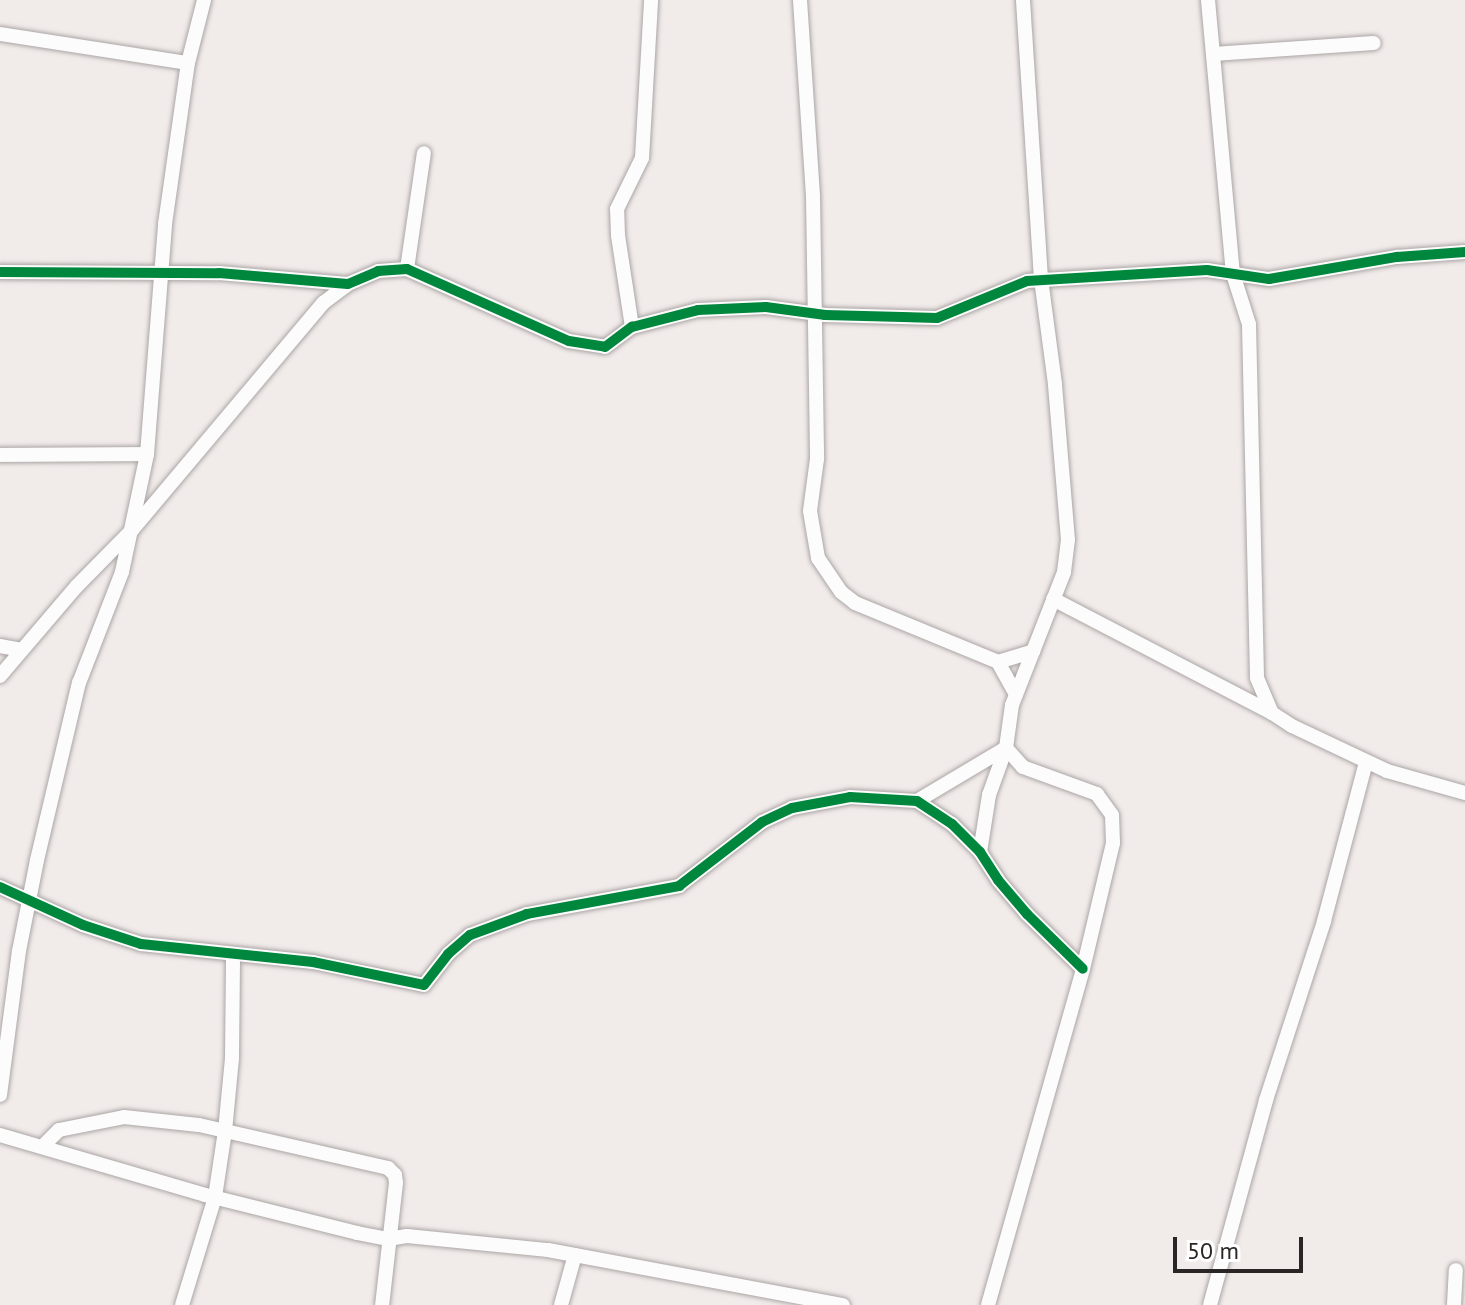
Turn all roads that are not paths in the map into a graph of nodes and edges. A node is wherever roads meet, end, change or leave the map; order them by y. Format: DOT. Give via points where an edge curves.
graph roads {
  1 [pos="204,0"];
  2 [pos="651,0"];
  3 [pos="800,0"];
  4 [pos="1023,0"];
  5 [pos="1208,0"];
  6 [pos="0,34"];
  7 [pos="1374,43"];
  8 [pos="1213,54"];
  9 [pos="188,63"];
  10 [pos="424,153"];
  11 [pos="1465,252"];
  12 [pos="407,269"];
  13 [pos="0,272"];
  14 [pos="160,273"];
  15 [pos="1233,274"];
  16 [pos="1041,279"];
  17 [pos="348,284"];
  18 [pos="813,312"];
  19 [pos="632,327"];
  20 [pos="147,454"];
  21 [pos="0,455"];
  22 [pos="132,530"];
  23 [pos="1053,599"];
  24 [pos="0,646"];
  25 [pos="22,650"];
  26 [pos="1033,651"];
  27 [pos="998,662"];
  28 [pos="0,676"];
  29 [pos="1016,694"];
  30 [pos="1272,713"];
  31 [pos="1006,748"];
  32 [pos="1366,762"];
  33 [pos="1465,793"];
  34 [pos="917,801"];
  35 [pos="980,852"];
  36 [pos="0,887"];
  37 [pos="32,899"];
  38 [pos="233,956"];
  39 [pos="1083,969"];
  40 [pos="0,1095"];
  41 [pos="225,1131"];
  42 [pos="0,1135"];
  43 [pos="42,1147"];
  44 [pos="215,1197"];
  45 [pos="388,1239"];
  46 [pos="575,1255"];
  47 [pos="1456,1270"];
  48 [pos="754,1288"];
  49 [pos="182,1305"];
  50 [pos="382,1305"];
  51 [pos="561,1305"];
  52 [pos="749,1305"];
  53 [pos="843,1305"];
  54 [pos="988,1305"];
  55 [pos="1210,1305"];
  56 [pos="1454,1305"];
  1 -- 9 [label="street"];
  2 -- 19 [label="street" via="642,158 617,209"];
  3 -- 18 [label="street" via="810,107"];
  4 -- 16 [label="street"];
  5 -- 8 [label="street"];
  6 -- 9 [label="street"];
  7 -- 8 [label="street"];
  8 -- 15 [label="street"];
  9 -- 14 [label="street"];
  10 -- 12 [label="street"];
  11 -- 15 [label="street" via="1397,257 1269,279"];
  12 -- 17 [label="street" via="378,271"];
  12 -- 19 [label="street" via="591,347 605,347"];
  13 -- 14 [label="street"];
  14 -- 17 [label="street"];
  14 -- 20 [label="street"];
  15 -- 16 [label="street" via="1207,270"];
  15 -- 30 [label="street" via="1244,301 1250,349 1257,678"];
  16 -- 18 [label="street" via="1007,287 937,318"];
  16 -- 23 [label="street" via="1068,531 1064,572"];
  17 -- 22 [label="street" via="323,303"];
  18 -- 19 [label="street" via="766,307 698,310"];
  18 -- 27 [label="street" via="817,459 810,511 818,558 855,603"];
  20 -- 21 [label="street"];
  20 -- 22 [label="street"];
  22 -- 25 [label="street"];
  22 -- 37 [label="street" via="100,637 79,683"];
  23 -- 26 [label="street"];
  23 -- 30 [label="street"];
  24 -- 25 [label="street"];
  25 -- 28 [label="street"];
  26 -- 27 [label="street"];
  26 -- 29 [label="street"];
  27 -- 29 [label="street"];
  29 -- 31 [label="street"];
  30 -- 32 [label="street"];
  31 -- 34 [label="street"];
  31 -- 35 [label="street" via="989,795"];
  31 -- 39 [label="street" via="1023,767 1097,794 1112,815 1113,843"];
  32 -- 33 [label="street"];
  32 -- 55 [label="street"];
  34 -- 35 [label="street" via="952,824"];
  34 -- 38 [label="street" via="850,797 792,808 762,822 679,886 527,914 470,935 424,985 313,962"];
  35 -- 39 [label="street" via="1027,914"];
  36 -- 37 [label="street"];
  37 -- 38 [label="street" via="83,925 141,944"];
  37 -- 40 [label="street" via="19,951"];
  38 -- 41 [label="street"];
  39 -- 54 [label="street"];
  41 -- 43 [label="street" via="124,1117 59,1130"];
  41 -- 44 [label="street"];
  41 -- 45 [label="street" via="388,1168 396,1183"];
  42 -- 43 [label="street"];
  43 -- 44 [label="street"];
  44 -- 45 [label="street"];
  44 -- 49 [label="street"];
  45 -- 46 [label="street" via="407,1236"];
  45 -- 50 [label="street"];
  46 -- 48 [label="street"];
  46 -- 51 [label="street"];
  47 -- 56 [label="street"];
  48 -- 52 [label="street"];
  48 -- 53 [label="street"];
}
